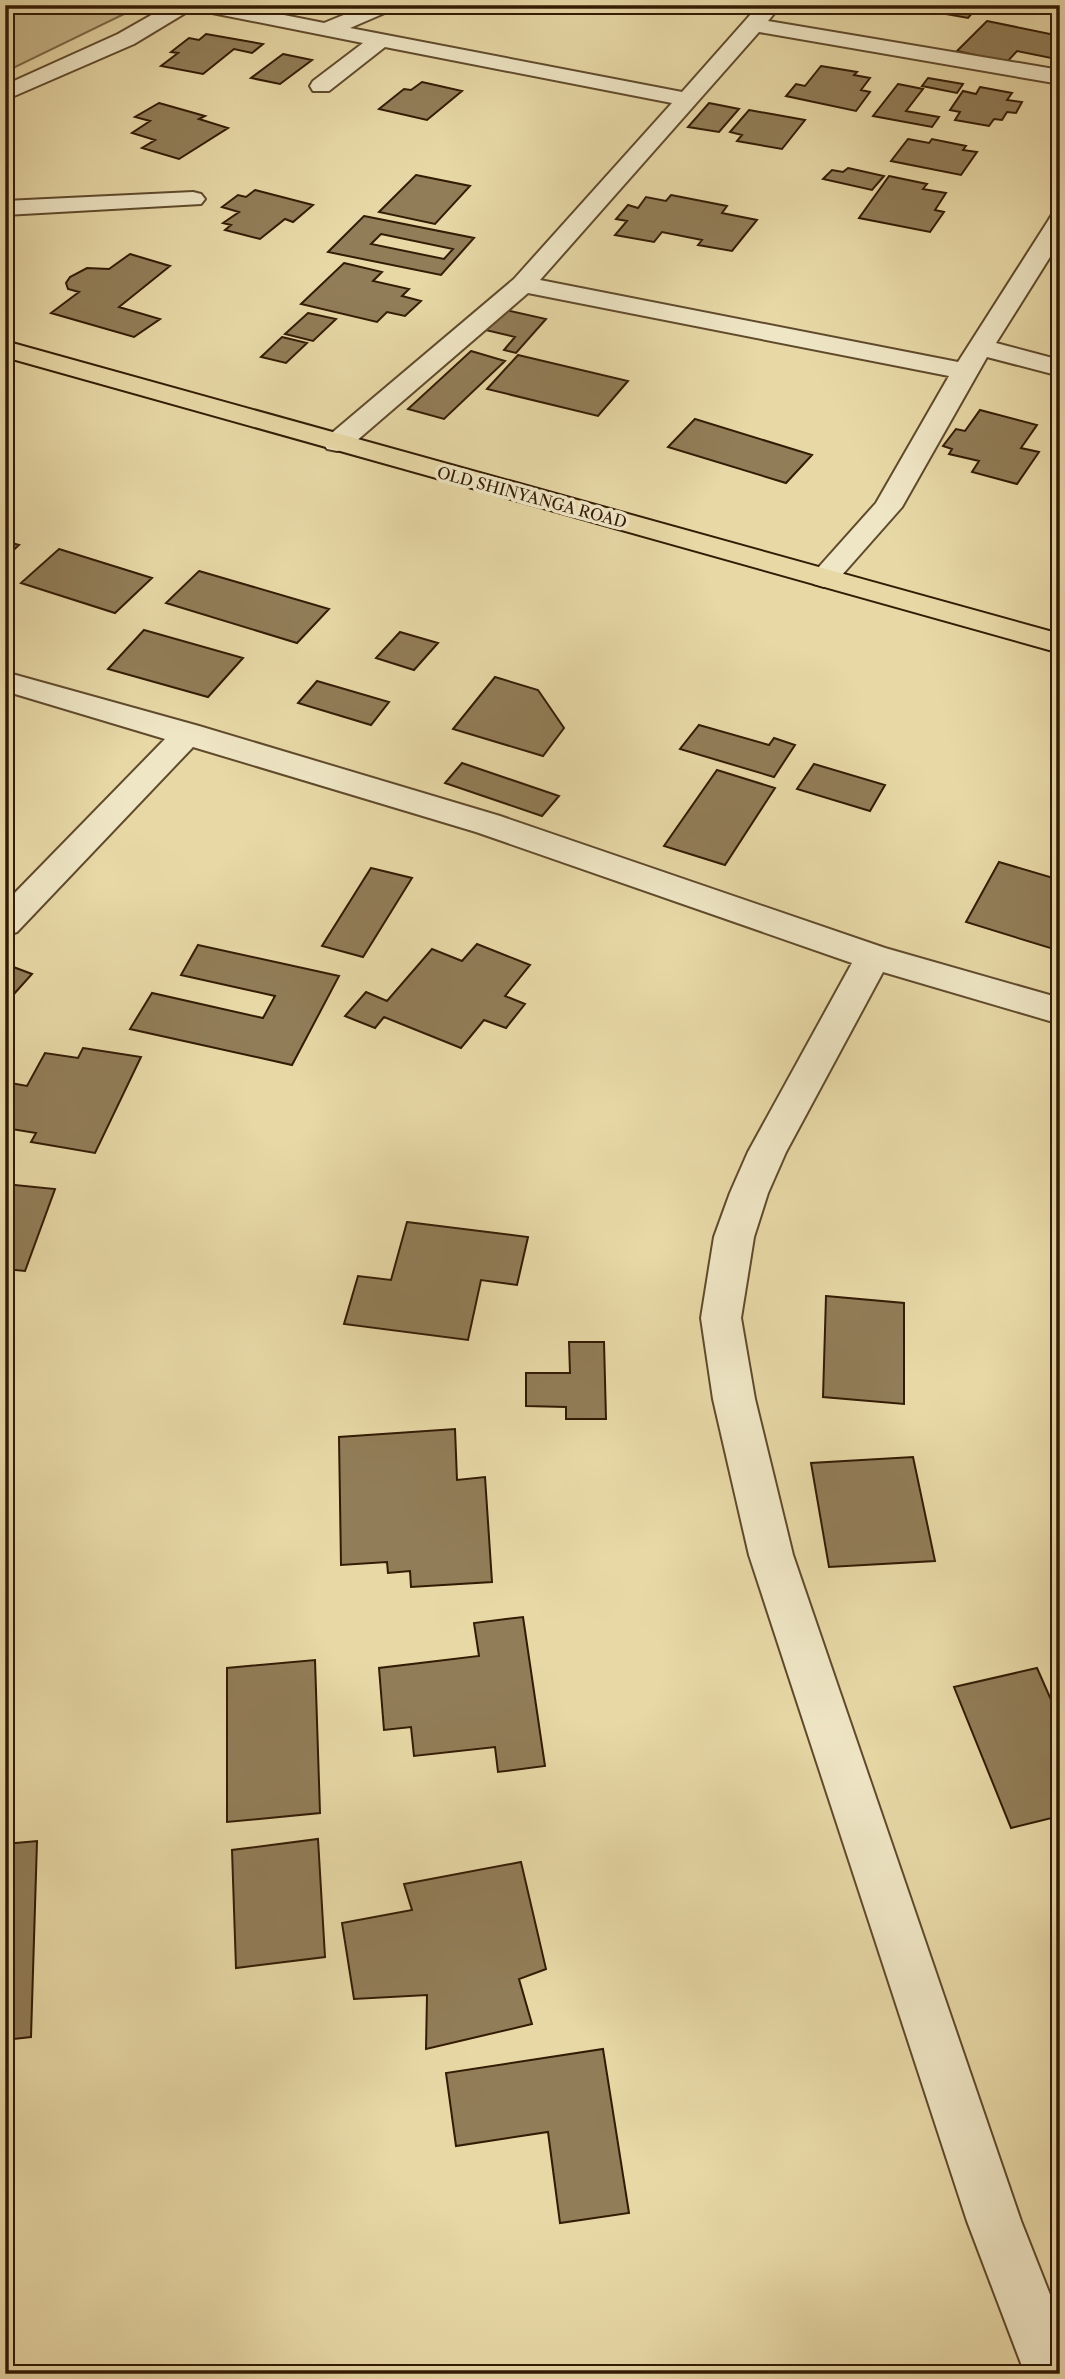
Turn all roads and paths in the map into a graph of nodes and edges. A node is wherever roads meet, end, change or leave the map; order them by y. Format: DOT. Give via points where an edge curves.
graph roads {
  1 [pos="185,5"];
  2 [pos="200,5"];
  3 [pos="387,5"];
  4 [pos="771,5"];
  5 [pos="755,25"];
  6 [pos="324,30"];
  7 [pos="379,41"];
  8 [pos="1060,77"];
  9 [pos="321,86"];
  10 [pos="5,93"];
  11 [pos="686,99"];
  12 [pos="193,199"];
  13 [pos="5,208"];
  14 [pos="1060,221"];
  15 [pos="523,284"];
  16 [pos="980,347"];
  17 [pos="5,349"];
  18 [pos="1056,365"];
  19 [pos="965,371"];
  20 [pos="337,443"];
  21 [pos="824,578"];
  22 [pos="1060,644"];
  23 [pos="5,681"];
  24 [pos="188,733"];
  25 [pos="5,923"];
  26 [pos="873,957"];
  27 [pos="1060,1011"];
  28 [pos="1053,2374"];
  1 -- 10 [label="street" via="126,39"];
  2 -- 6 [label="street"];
  3 -- 6 [label="street"];
  4 -- 5 [label="street"];
  5 -- 8 [label="street"];
  5 -- 11 [label="street"];
  6 -- 7 [label="street"];
  7 -- 9 [label="street"];
  7 -- 11 [label="street"];
  11 -- 15 [label="street"];
  12 -- 13 [label="street"];
  14 -- 16 [label="street"];
  15 -- 19 [label="street"];
  15 -- 20 [label="street"];
  16 -- 18 [label="street"];
  16 -- 19 [label="street"];
  17 -- 20 [label="main road, OLD SHINYANGA ROAD"];
  19 -- 21 [label="street" via="888,507"];
  20 -- 21 [label="main road, OLD SHINYANGA ROAD"];
  21 -- 22 [label="main road, OLD SHINYANGA ROAD"];
  23 -- 24 [label="street"];
  24 -- 25 [label="street"];
  24 -- 26 [label="street" via="488,824"];
  26 -- 27 [label="street"];
  26 -- 28 [label="street" via="762,1162 734,1237 721,1318 734,1399 771,1555 994,2221"];
}
